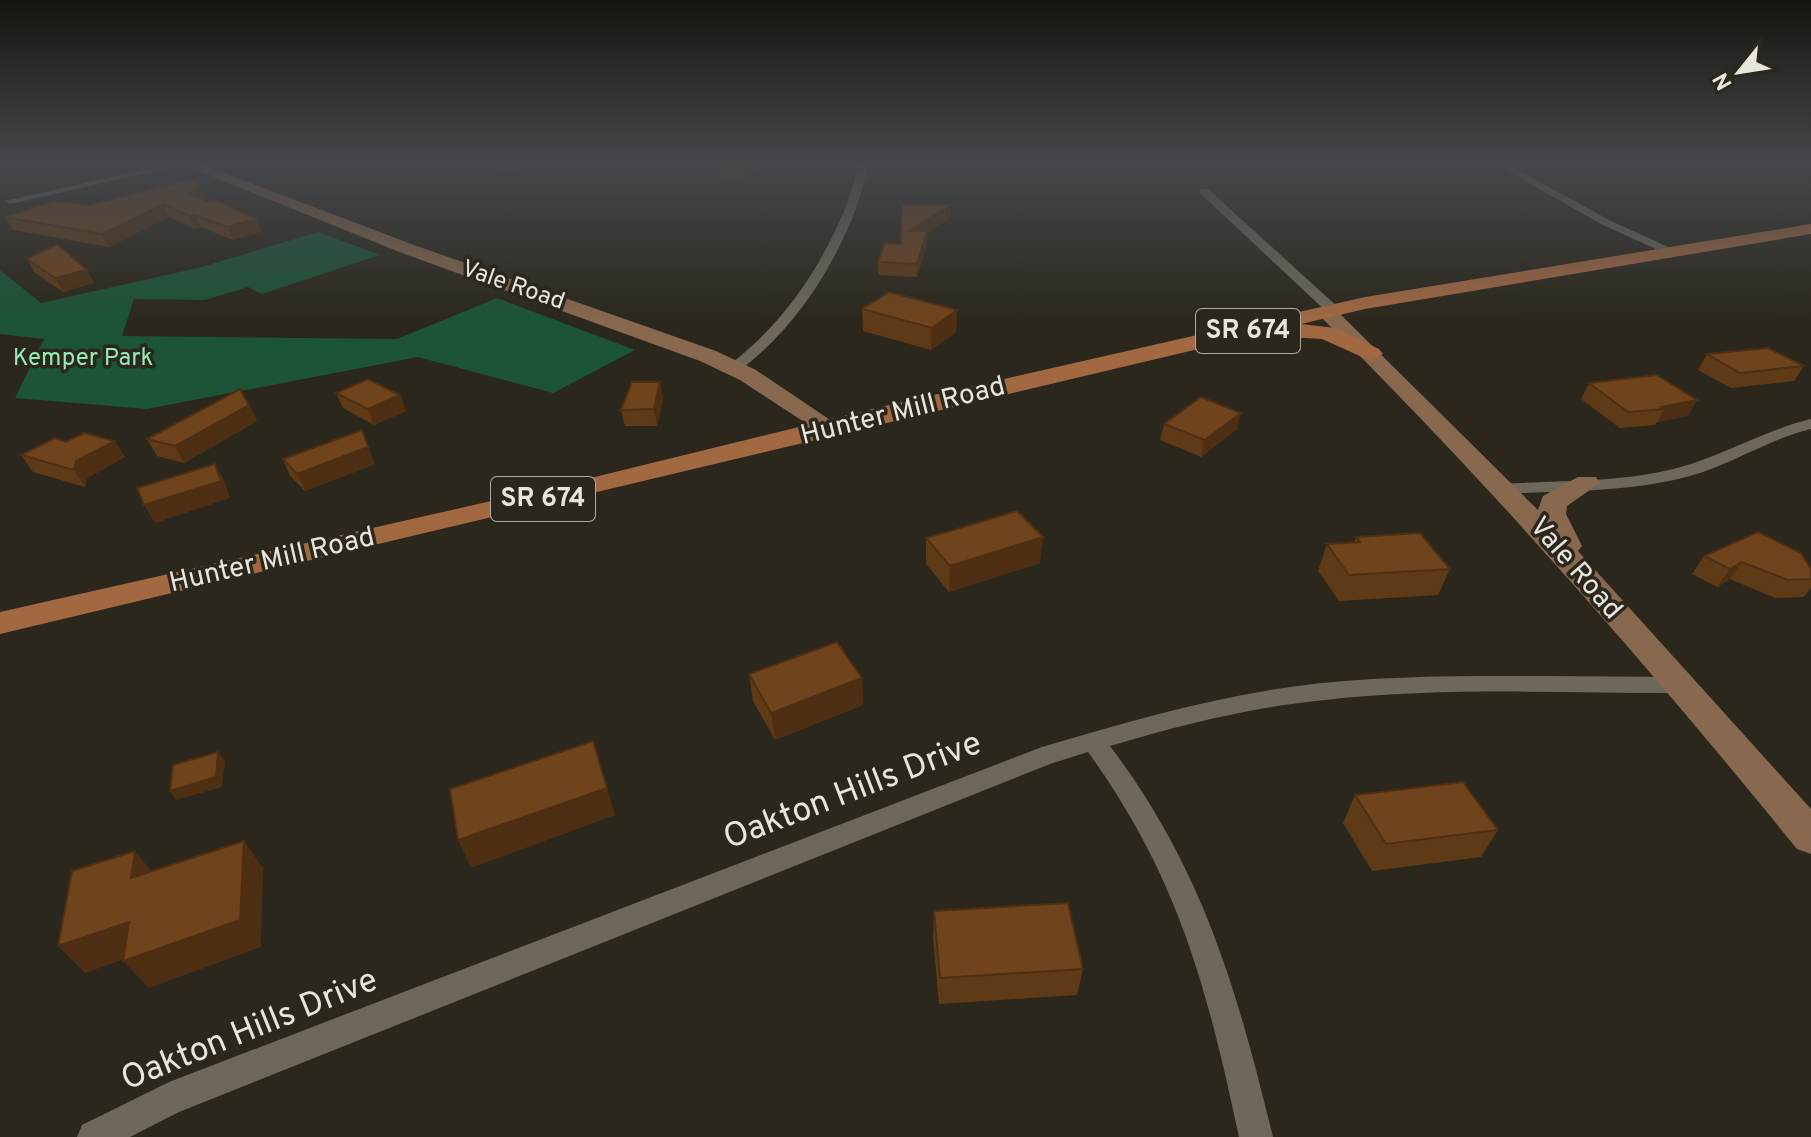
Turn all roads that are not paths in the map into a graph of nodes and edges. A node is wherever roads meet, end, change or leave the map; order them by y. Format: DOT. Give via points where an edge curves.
graph roads {
  1 [pos="319,216"];
  2 [pos="846,216"];
  3 [pos="1230,216"];
  4 [pos="1594,216"];
  5 [pos="1811,229"];
  6 [pos="1671,251"];
  7 [pos="1330,311"];
  8 [pos="1230,335"];
  9 [pos="1371,354"];
  10 [pos="734,368"];
  11 [pos="1811,424"];
  12 [pos="830,428"];
  13 [pos="1587,483"];
  14 [pos="1503,489"];
  15 [pos="1579,570"];
  16 [pos="0,623"];
  17 [pos="1678,685"];
  18 [pos="1093,741"];
  19 [pos="1811,837"];
  20 [pos="94,1137"];
  21 [pos="1256,1137"];
  1 -- 10 [label="main road, Vale Road"];
  2 -- 10 [label="street" via="801,297 768,342"];
  3 -- 7 [label="street"];
  4 -- 6 [label="street"];
  5 -- 6 [label="main road, Hunter Mill Road / SR 674"];
  6 -- 7 [label="main road, Hunter Mill Road / SR 674"];
  7 -- 8 [label="main road, Hunter Mill Road / SR 674"];
  7 -- 9 [label="main road, Vale Road"];
  8 -- 9 [label="main road" via="1312,329"];
  8 -- 12 [label="main road, Hunter Mill Road / SR 674"];
  9 -- 14 [label="main road, Vale Road"];
  10 -- 12 [label="main road, Vale Road"];
  11 -- 13 [label="street" via="1784,430 1696,468"];
  12 -- 16 [label="main road, Hunter Mill Road / SR 674"];
  13 -- 14 [label="street"];
  13 -- 15 [label="main road" via="1557,497 1552,508"];
  14 -- 15 [label="main road, Vale Road"];
  15 -- 17 [label="main road, Vale Road"];
  17 -- 18 [label="street, Oakton Hills Drive" via="1417,685 1325,691 1240,703"];
  17 -- 19 [label="main road, Vale Road"];
  18 -- 20 [label="street, Oakton Hills Drive" via="169,1099"];
  18 -- 21 [label="street" via="1135,797 1188,904 1219,990"];
}
